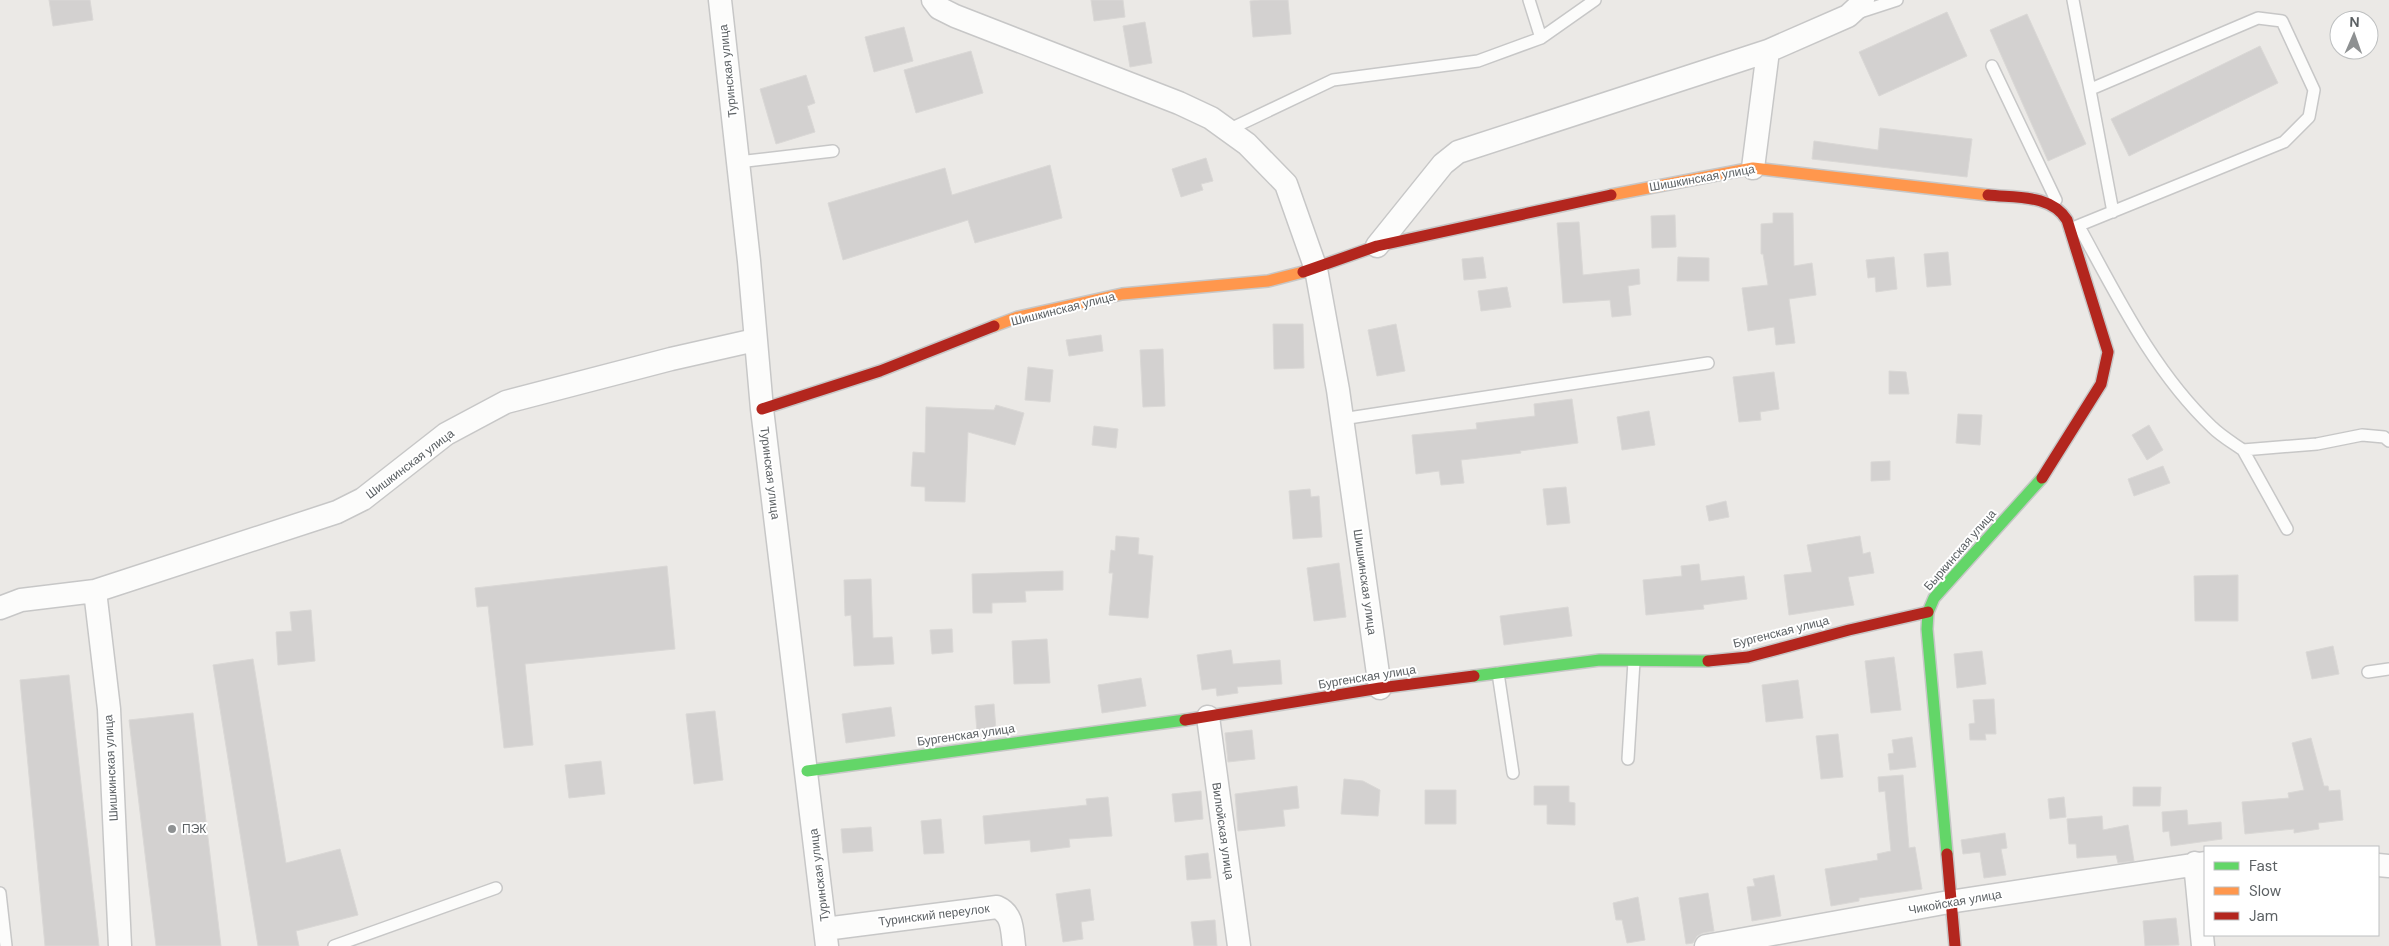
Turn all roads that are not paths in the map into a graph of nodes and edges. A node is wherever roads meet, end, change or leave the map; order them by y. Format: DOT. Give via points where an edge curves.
graph roads {
  1 [pos="720,0"];
  2 [pos="933,0"];
  3 [pos="1529,0"];
  4 [pos="1596,0"];
  5 [pos="1897,0"];
  6 [pos="2073,0"];
  7 [pos="1856,8"];
  8 [pos="1541,38"];
  9 [pos="1768,51"];
  10 [pos="1992,66"];
  11 [pos="2090,89"];
  12 [pos="1228,130"];
  13 [pos="833,151"];
  14 [pos="738,162"];
  15 [pos="1753,168"];
  16 [pos="2060,209"];
  17 [pos="2113,212"];
  18 [pos="2074,228"];
  19 [pos="1377,246"];
  20 [pos="1316,269"];
  21 [pos="755,340"];
  22 [pos="1708,363"];
  23 [pos="762,409"];
  24 [pos="1342,419"];
  25 [pos="2389,441"];
  26 [pos="2243,450"];
  27 [pos="2287,529"];
  28 [pos="95,591"];
  29 [pos="0,608"];
  30 [pos="1928,612"];
  31 [pos="1634,661"];
  32 [pos="2389,669"];
  33 [pos="2368,672"];
  34 [pos="1498,673"];
  35 [pos="1380,688"];
  36 [pos="1208,717"];
  37 [pos="1628,759"];
  38 [pos="807,770"];
  39 [pos="1513,773"];
  40 [pos="2200,863"];
  41 [pos="496,888"];
  42 [pos="0,893"];
  43 [pos="1949,902"];
  44 [pos="826,937"];
  45 [pos="6,946"];
  46 [pos="120,946"];
  47 [pos="334,946"];
  48 [pos="1014,946"];
  49 [pos="1239,946"];
  50 [pos="1706,946"];
  51 [pos="1954,946"];
  52 [pos="2203,946"];
  1 -- 14 [label="street, Туринская улица"];
  2 -- 12 [label="street, Шишкинская улица" via="939,8 955,16 1179,103"];
  3 -- 8 [label="lane"];
  4 -- 8 [label="lane"];
  5 -- 7 [label="lane"];
  6 -- 11 [label="lane"];
  7 -- 9 [label="street"];
  8 -- 12 [label="lane" via="1478,61 1333,80"];
  9 -- 15 [label="street"];
  9 -- 19 [label="street" via="1458,152 1443,164"];
  10 -- 16 [label="lane"];
  11 -- 17 [label="lane"];
  11 -- 17 [label="lane" via="2258,18 2282,21 2314,90 2309,117 2284,142"];
  12 -- 20 [label="street, Шишкинская улица" via="1247,144 1286,184"];
  13 -- 14 [label="lane"];
  14 -- 21 [label="street, Туринская улица"];
  15 -- 16 [label="street, Шишкинская улица" via="2045,201"];
  15 -- 19 [label="street, Шишкинская улица" via="1588,199"];
  16 -- 18 [label="street, Быркинская улица"];
  17 -- 18 [label="lane"];
  18 -- 26 [label="lane" via="2126,314 2170,378 2213,428"];
  18 -- 30 [label="street, Быркинская улица" via="2108,352 2101,384 2041,480 1934,598"];
  19 -- 20 [label="street, Шишкинская улица"];
  20 -- 23 [label="street, Шишкинская улица" via="1268,281 1122,294 1018,318 880,371"];
  20 -- 24 [label="street, Шишкинская улица"];
  21 -- 23 [label="street, Туринская улица"];
  21 -- 28 [label="street, Шишкинская улица" via="506,402 446,434 363,499 337,512"];
  22 -- 24 [label="lane"];
  23 -- 38 [label="street, Туринская улица"];
  24 -- 35 [label="street, Шишкинская улица"];
  25 -- 26 [label="lane" via="2384,437 2362,435 2317,444"];
  26 -- 27 [label="lane"];
  28 -- 29 [label="street, Шишкинская улица" via="21,600"];
  28 -- 46 [label="street, Шишкинская улица" via="109,709"];
  30 -- 31 [label="street, Бургенская улица" via="1748,657 1699,662"];
  30 -- 43 [label="street, Быркинская улица"];
  31 -- 34 [label="street, Бургенская улица" via="1600,660"];
  31 -- 37 [label="lane"];
  32 -- 33 [label="lane"];
  34 -- 35 [label="street, Бургенская улица"];
  34 -- 39 [label="lane"];
  35 -- 36 [label="street, Бургенская улица"];
  36 -- 38 [label="street, Бургенская улица"];
  36 -- 49 [label="street, Вилюйская улица"];
  38 -- 44 [label="street, Туринская улица"];
  40 -- 43 [label="street, Чикойская улица"];
  40 -- 52 [label="street"];
  41 -- 47 [label="lane"];
  42 -- 45 [label="lane"];
  43 -- 50 [label="street, Чикойская улица"];
  43 -- 51 [label="street, Быркинская улица"];
  44 -- 48 [label="street, Туринский переулок" via="997,907 1010,917"];
}
